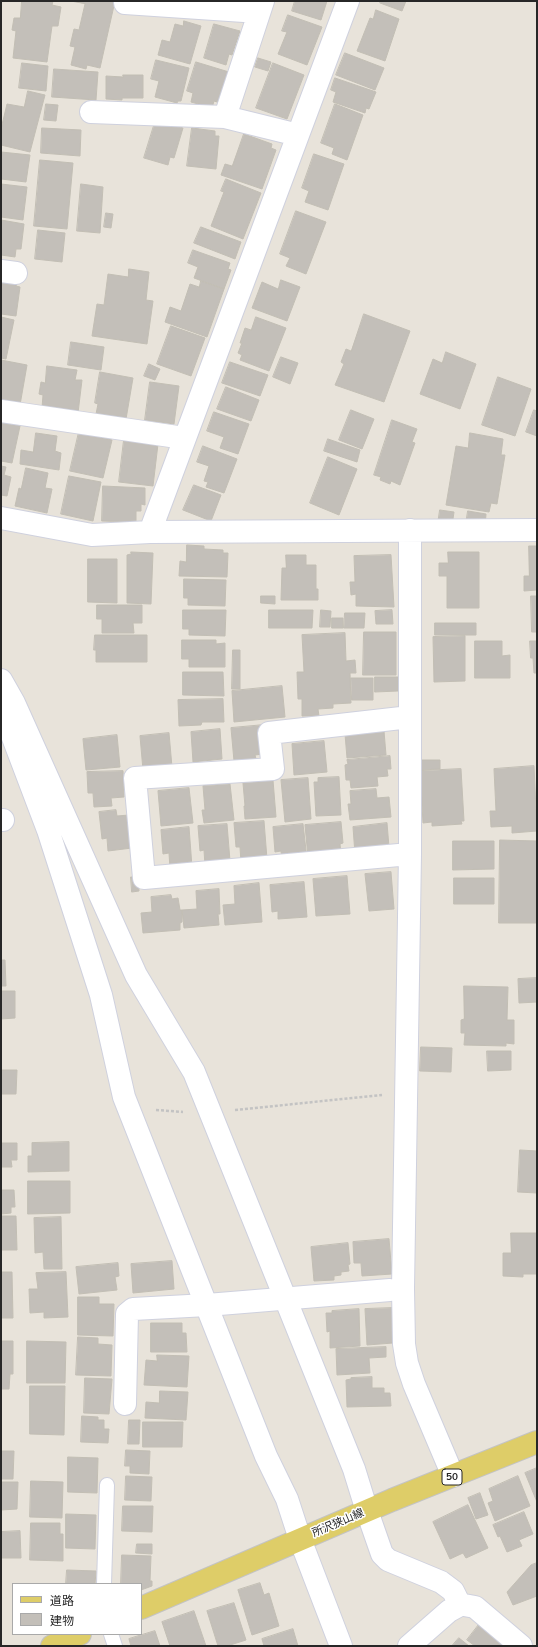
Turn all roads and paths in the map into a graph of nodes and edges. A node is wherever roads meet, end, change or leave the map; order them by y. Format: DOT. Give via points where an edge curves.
graph roads {
  1 [pos="348,1"];
  2 [pos="125,3"];
  3 [pos="261,7"];
  4 [pos="90,112"];
  5 [pos="225,117"];
  6 [pos="298,135"];
  7 [pos="1,411"];
  8 [pos="184,438"];
  9 [pos="1,518"];
  10 [pos="410,530"];
  11 [pos="537,530"];
  12 [pos="150,532"];
  13 [pos="1,680"];
  14 [pos="1,706"];
  15 [pos="410,717"];
  16 [pos="410,854"];
  17 [pos="406,1094"];
  18 [pos="128,1110"];
  19 [pos="210,1113"];
  20 [pos="390,1290"];
  21 [pos="284,1299"];
  22 [pos="207,1305"];
  23 [pos="125,1404"];
  24 [pos="537,1442"];
  25 [pos="453,1476"];
  26 [pos="107,1484"];
  27 [pos="367,1511"];
  28 [pos="300,1539"];
  29 [pos="104,1583"];
  30 [pos="460,1605"];
  31 [pos="142,1608"];
  32 [pos="78,1635"];
  33 [pos="111,1635"];
  34 [pos="52,1646"];
  35 [pos="114,1646"];
  36 [pos="341,1646"];
  37 [pos="409,1646"];
  38 [pos="521,1646"];
  1 -- 6 [label="street"];
  2 -- 3 [label="street"];
  3 -- 5 [label="street"];
  4 -- 5 [label="street"];
  5 -- 6 [label="street"];
  6 -- 8 [label="street"];
  7 -- 8 [label="street"];
  8 -- 12 [label="street"];
  9 -- 12 [label="street" via="92,535"];
  10 -- 11 [label="street"];
  10 -- 12 [label="street"];
  10 -- 15 [label="street"];
  13 -- 19 [label="street" via="14,703 136,975 194,1072"];
  14 -- 18 [label="street" via="48,830 101,995"];
  15 -- 16 [label="street"];
  15 -- 16 [label="street" via="269,733 273,770 135,778 144,878"];
  16 -- 17 [label="street"];
  17 -- 19 [label="path"];
  17 -- 25 [label="street" via="404,1344 414,1384"];
  18 -- 19 [label="path"];
  18 -- 22 [label="street"];
  19 -- 21 [label="street"];
  20 -- 21 [label="street"];
  21 -- 22 [label="street"];
  21 -- 27 [label="street" via="354,1469"];
  22 -- 23 [label="street" via="133,1309 127,1314"];
  22 -- 28 [label="street" via="266,1456 287,1499"];
  24 -- 25 [label="main road, 所沢狭山線 / 50"];
  25 -- 27 [label="main road, 所沢狭山線 / 50"];
  26 -- 29 [label="lane"];
  27 -- 28 [label="main road, 所沢狭山線 / 50"];
  27 -- 30 [label="street" via="382,1554 388,1560 449,1587"];
  28 -- 31 [label="main road, 所沢狭山線 / 50"];
  28 -- 36 [label="street"];
  30 -- 37 [label="street" via="449,1611"];
  30 -- 38 [label="street" via="475,1607"];
  32 -- 34 [label="main road"];
  33 -- 35 [label="lane"];
}
